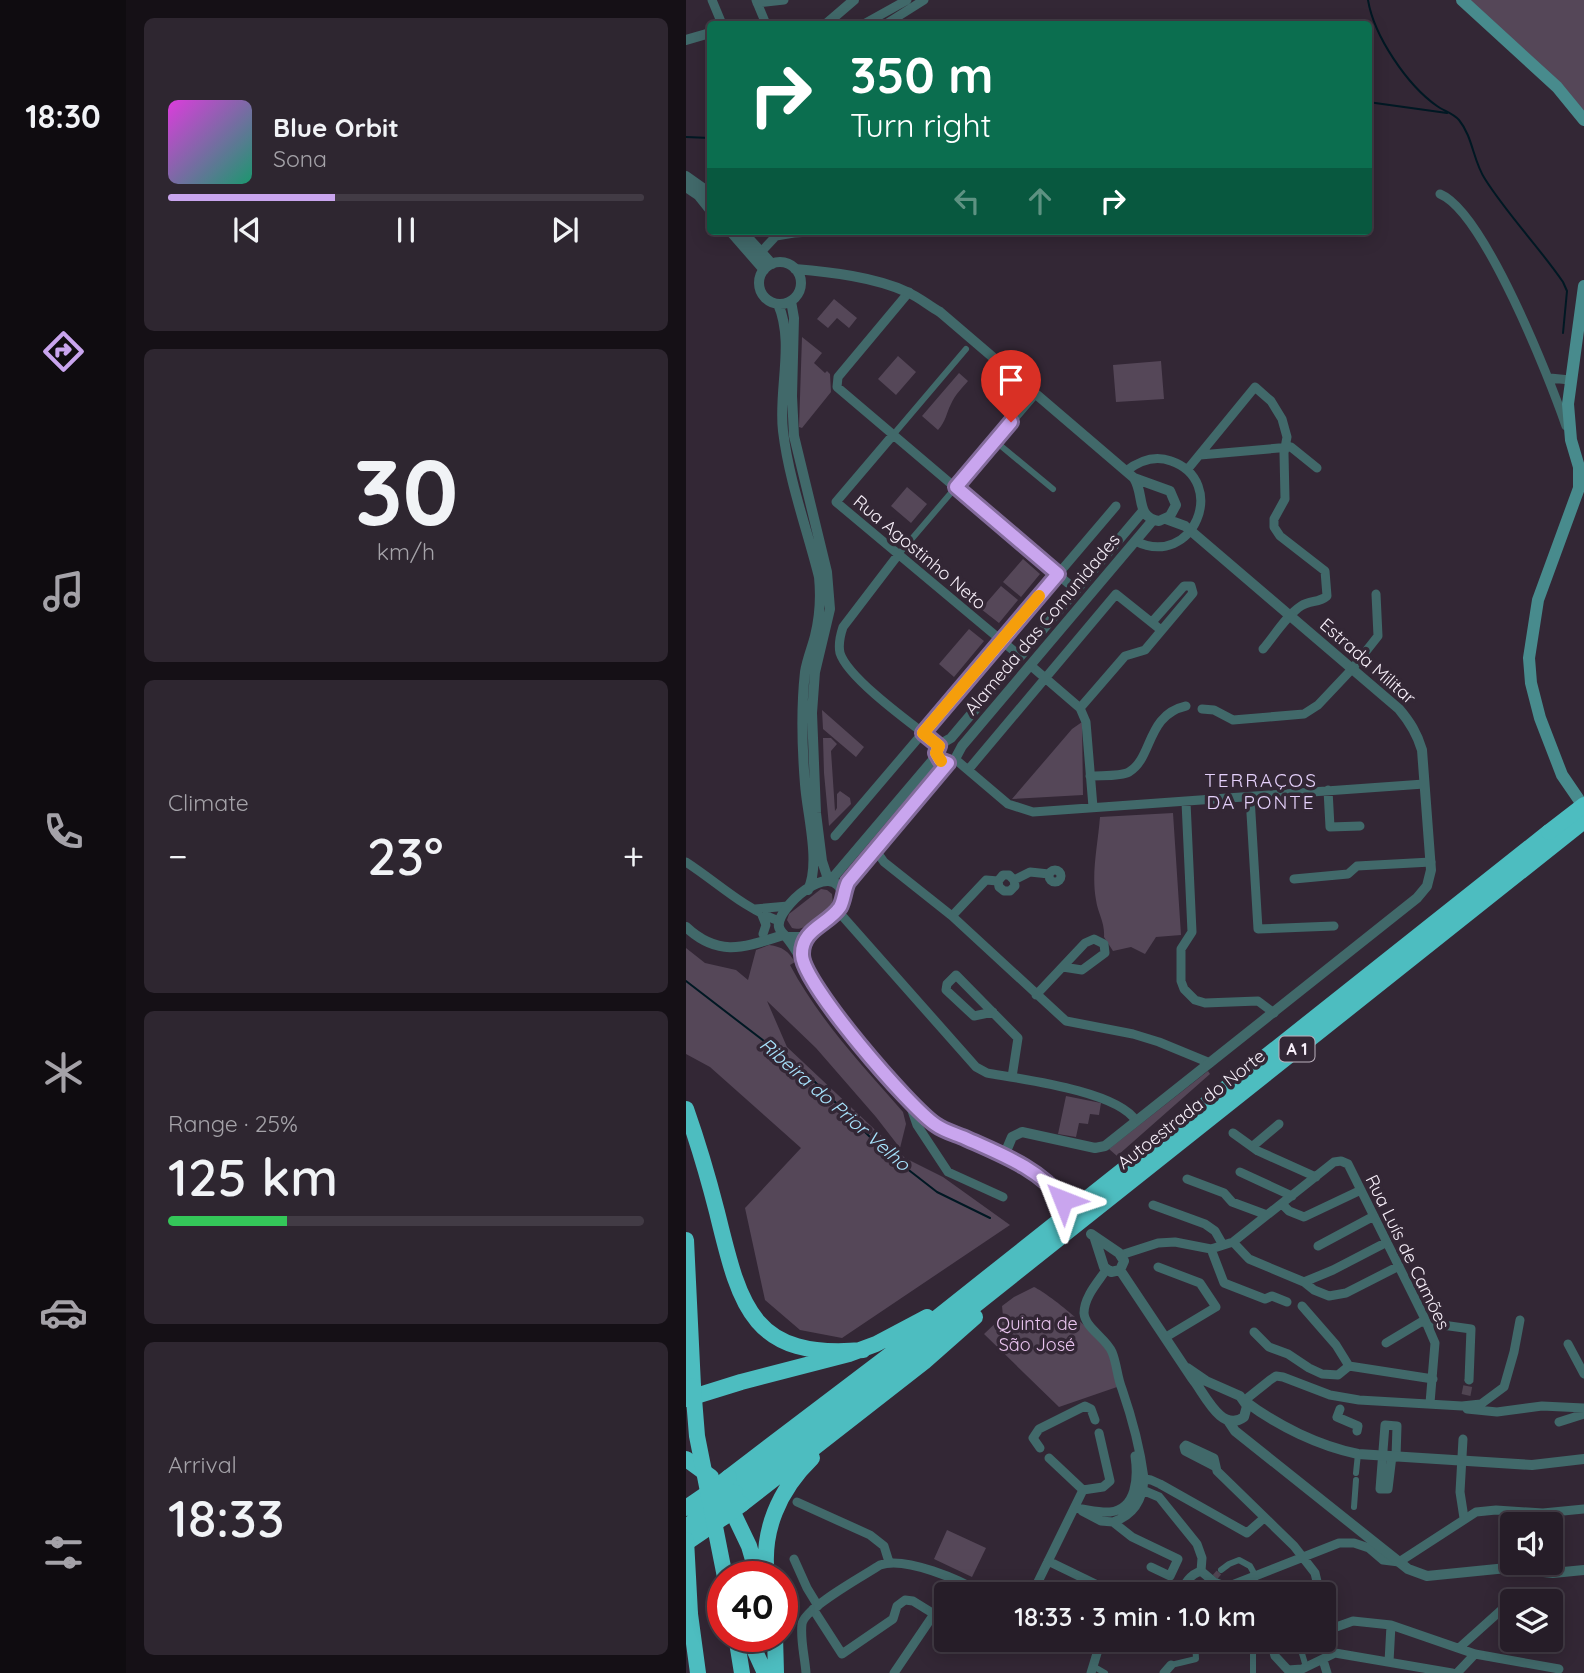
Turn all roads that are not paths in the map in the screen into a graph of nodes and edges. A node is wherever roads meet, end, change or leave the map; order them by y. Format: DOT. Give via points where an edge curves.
graph roads {
  1 [pos="712,0"];
  2 [pos="784,0"];
  3 [pos="854,0"];
  4 [pos="907,0"];
  5 [pos="924,0"];
  6 [pos="1462,0"];
  7 [pos="757,2"];
  8 [pos="722,21"];
  9 [pos="765,21"];
  10 [pos="829,21"];
  11 [pos="869,21"];
  12 [pos="891,21"];
  13 [pos="707,34"];
  14 [pos="686,40"];
  15 [pos="1584,120"];
  16 [pos="686,176"];
  17 [pos="686,187"];
  18 [pos="707,191"];
  19 [pos="1440,194"];
  20 [pos="707,206"];
  21 [pos="734,235"];
  22 [pos="746,235"];
  23 [pos="782,235"];
  24 [pos="761,252"];
  25 [pos="768,267"];
  26 [pos="795,269"];
  27 [pos="814,270"];
  28 [pos="800,286"];
  29 [pos="1584,286"];
  30 [pos="909,292"];
  31 [pos="791,301"];
  32 [pos="778,304"];
  33 [pos="966,349"];
  34 [pos="1550,378"];
  35 [pos="1570,380"];
  36 [pos="1035,394"];
  37 [pos="893,435"];
  38 [pos="1571,440"];
  39 [pos="995,441"];
  40 [pos="1286,447"];
  41 [pos="1200,455"];
  42 [pos="1317,468"];
  43 [pos="1187,470"];
  44 [pos="1130,475"];
  45 [pos="1157,486"];
  46 [pos="956,487"];
  47 [pos="1053,489"];
  48 [pos="1142,498"];
  49 [pos="1176,505"];
  50 [pos="1116,506"];
  51 [pos="1143,511"];
  52 [pos="1166,519"];
  53 [pos="1153,520"];
  54 [pos="1188,529"];
  55 [pos="1135,541"];
  56 [pos="898,555"];
  57 [pos="1058,574"];
  58 [pos="1076,590"];
  59 [pos="1376,594"];
  60 [pos="1290,616"];
  61 [pos="1152,622"];
  62 [pos="1161,630"];
  63 [pos="1001,641"];
  64 [pos="1263,649"];
  65 [pos="1020,656"];
  66 [pos="1030,665"];
  67 [pos="1352,668"];
  68 [pos="1045,678"];
  69 [pos="1185,706"];
  70 [pos="1080,708"];
  71 [pos="1202,709"];
  72 [pos="923,733"];
  73 [pos="941,747"];
  74 [pos="954,758"];
  75 [pos="968,770"];
  76 [pos="1090,776"];
  77 [pos="1424,784"];
  78 [pos="1328,790"];
  79 [pos="1250,797"];
  80 [pos="1186,802"];
  81 [pos="1584,806"];
  82 [pos="1093,807"];
  83 [pos="1584,821"];
  84 [pos="1360,826"];
  85 [pos="835,836"];
  86 [pos="1553,837"];
  87 [pos="877,847"];
  88 [pos="822,861"];
  89 [pos="686,862"];
  90 [pos="864,862"];
  91 [pos="884,862"];
  92 [pos="1431,862"];
  93 [pos="843,866"];
  94 [pos="1049,874"];
  95 [pos="1294,878"];
  96 [pos="829,880"];
  97 [pos="808,890"];
  98 [pos="843,895"];
  99 [pos="788,906"];
  100 [pos="838,910"];
  101 [pos="758,912"];
  102 [pos="952,916"];
  103 [pos="779,922"];
  104 [pos="1334,926"];
  105 [pos="686,927"];
  106 [pos="810,932"];
  107 [pos="785,936"];
  108 [pos="759,939"];
  109 [pos="802,956"];
  110 [pos="1063,967"];
  111 [pos="1036,995"];
  112 [pos="993,1012"];
  113 [pos="1275,1013"];
  114 [pos="1210,1063"];
  115 [pos="1012,1077"];
  116 [pos="909,1101"];
  117 [pos="686,1109"];
  118 [pos="1136,1121"];
  119 [pos="1279,1124"];
  120 [pos="1233,1133"];
  121 [pos="1253,1146"];
  122 [pos="1004,1156"];
  123 [pos="1240,1172"];
  124 [pos="1316,1177"];
  125 [pos="1186,1179"];
  126 [pos="1361,1189"];
  127 [pos="1292,1196"];
  128 [pos="1003,1197"];
  129 [pos="1063,1200"];
  130 [pos="1282,1204"];
  131 [pos="1153,1205"];
  132 [pos="1267,1215"];
  133 [pos="1374,1216"];
  134 [pos="686,1240"];
  135 [pos="1387,1242"];
  136 [pos="1228,1244"];
  137 [pos="1318,1246"];
  138 [pos="1211,1249"];
  139 [pos="1117,1253"];
  140 [pos="1103,1258"];
  141 [pos="1399,1266"];
  142 [pos="1158,1267"];
  143 [pos="1106,1270"];
  144 [pos="1120,1270"];
  145 [pos="1304,1282"];
  146 [pos="993,1291"];
  147 [pos="966,1295"];
  148 [pos="1287,1302"];
  149 [pos="1302,1306"];
  150 [pos="1520,1320"];
  151 [pos="1426,1321"];
  152 [pos="1254,1332"];
  153 [pos="1166,1337"];
  154 [pos="1386,1343"];
  155 [pos="1568,1344"];
  156 [pos="863,1350"];
  157 [pos="1349,1366"];
  158 [pos="1187,1368"];
  159 [pos="1584,1374"];
  160 [pos="1433,1379"];
  161 [pos="1469,1380"];
  162 [pos="1214,1385"];
  163 [pos="689,1392"];
  164 [pos="1204,1393"];
  165 [pos="1466,1395"];
  166 [pos="1245,1401"];
  167 [pos="1430,1403"];
  168 [pos="1464,1406"];
  169 [pos="1584,1408"];
  170 [pos="1340,1409"];
  171 [pos="1584,1414"];
  172 [pos="1244,1417"];
  173 [pos="1266,1417"];
  174 [pos="1095,1420"];
  175 [pos="1229,1422"];
  176 [pos="1559,1422"];
  177 [pos="835,1433"];
  178 [pos="1098,1433"];
  179 [pos="1463,1439"];
  180 [pos="1356,1445"];
  181 [pos="1040,1448"];
  182 [pos="1049,1458"];
  183 [pos="686,1459"];
  184 [pos="1584,1459"];
  185 [pos="1462,1461"];
  186 [pos="1214,1466"];
  187 [pos="1139,1483"];
  188 [pos="1083,1490"];
  189 [pos="736,1491"];
  190 [pos="716,1500"];
  191 [pos="797,1502"];
  192 [pos="1354,1507"];
  193 [pos="686,1508"];
  194 [pos="1075,1508"];
  195 [pos="1584,1509"];
  196 [pos="1112,1517"];
  197 [pos="1264,1518"];
  198 [pos="1464,1518"];
  199 [pos="686,1527"];
  200 [pos="686,1541"];
  201 [pos="1301,1556"];
  202 [pos="794,1559"];
  203 [pos="723,1561"];
  204 [pos="753,1561"];
  205 [pos="767,1561"];
  206 [pos="1048,1561"];
  207 [pos="1399,1562"];
  208 [pos="885,1563"];
  209 [pos="1151,1567"];
  210 [pos="1221,1570"];
  211 [pos="1584,1570"];
  212 [pos="1201,1571"];
  213 [pos="1256,1577"];
  214 [pos="963,1582"];
  215 [pos="1038,1582"];
  216 [pos="1091,1582"];
  217 [pos="1186,1582"];
  218 [pos="1218,1582"];
  219 [pos="1245,1582"];
  220 [pos="1317,1582"];
  221 [pos="816,1607"];
  222 [pos="1500,1611"];
  223 [pos="1391,1625"];
  224 [pos="1336,1627"];
  225 [pos="1459,1648"];
  226 [pos="739,1652"];
  227 [pos="755,1652"];
  228 [pos="775,1652"];
  229 [pos="1097,1652"];
  230 [pos="1196,1652"];
  231 [pos="1250,1652"];
  232 [pos="1274,1652"];
  233 [pos="1302,1652"];
  234 [pos="1335,1653"];
  235 [pos="1475,1654"];
  236 [pos="1323,1660"];
  237 [pos="1389,1662"];
  238 [pos="1171,1665"];
  239 [pos="1306,1667"];
  240 [pos="1559,1669"];
  241 [pos="1092,1670"];
  242 [pos="1287,1672"];
  243 [pos="698,1673"];
  244 [pos="742,1673"];
  245 [pos="765,1673"];
  246 [pos="776,1673"];
  247 [pos="806,1673"];
  248 [pos="894,1673"];
  249 [pos="1105,1673"];
  250 [pos="1164,1673"];
  251 [pos="1253,1673"];
  252 [pos="1327,1673"];
  253 [pos="1454,1673"];
  1 -- 8 [label="street"];
  2 -- 7 [label="street"];
  3 -- 10 [label="street"];
  4 -- 11 [label="street"];
  5 -- 12 [label="street"];
  6 -- 15 [label="main road" via="1557,87"];
  7 -- 9 [label="street"];
  13 -- 14 [label="street"];
  16 -- 18 [label="street"];
  17 -- 20 [label="street"];
  19 -- 34 [label="street" via="1451,199 1470,221"];
  21 -- 25 [label="street"];
  22 -- 24 [label="street"];
  23 -- 24 [label="street"];
  24 -- 25 [label="street"];
  25 -- 26 [label="street" via="788,264"];
  25 -- 32 [label="street" via="760,288 767,299"];
  26 -- 27 [label="street"];
  26 -- 28 [label="street"];
  27 -- 28 [label="street"];
  27 -- 30 [label="street"];
  28 -- 31 [label="street"];
  29 -- 35 [label="main road"];
  30 -- 36 [label="street"];
  30 -- 37 [label="street" via="838,377 837,387"];
  31 -- 32 [label="street"];
  31 -- 88 [label="street" via="794,436 830,594 812,691"];
  32 -- 97 [label="street" via="785,331 784,438 821,591 803,712 813,857"];
  33 -- 37 [label="street"];
  34 -- 35 [label="street"];
  34 -- 38 [label="street"];
  35 -- 38 [label="main road"];
  36 -- 39 [label="street"];
  36 -- 44 [label="street"];
  37 -- 46 [label="street"];
  37 -- 56 [label="street, Rua Agostinho Neto" via="836,502"];
  38 -- 81 [label="main road" via="1580,467 1579,488 1538,600 1529,670 1534,700 1557,764"];
  39 -- 46 [label="street"];
  39 -- 47 [label="street"];
  40 -- 41 [label="street"];
  40 -- 41 [label="street" via="1282,419 1255,387"];
  40 -- 42 [label="street" via="1294,448"];
  40 -- 60 [label="street" via="1285,499 1274,527 1325,571 1327,596 1303,604"];
  41 -- 43 [label="street"];
  43 -- 44 [label="street" via="1153,458 1143,461"];
  43 -- 54 [label="street" via="1200,493 1201,508 1197,522"];
  44 -- 45 [label="street"];
  44 -- 48 [label="street"];
  45 -- 48 [label="street"];
  45 -- 49 [label="street" via="1170,491"];
  46 -- 56 [label="street"];
  46 -- 57 [label="street"];
  48 -- 51 [label="street"];
  49 -- 52 [label="street"];
  49 -- 54 [label="street, Estrada Militar"];
  50 -- 57 [label="street"];
  51 -- 53 [label="street"];
  51 -- 58 [label="street, Alameda das Comunidades"];
  52 -- 53 [label="street"];
  52 -- 54 [label="street, Estrada Militar"];
  53 -- 55 [label="street, Alameda das Comunidades"];
  54 -- 55 [label="street" via="1170,545 1147,546"];
  54 -- 60 [label="street, Estrada Militar"];
  55 -- 66 [label="street, Alameda das Comunidades"];
  56 -- 63 [label="street, Rua Agostinho Neto"];
  56 -- 72 [label="street" via="843,627 840,652 854,675"];
  57 -- 58 [label="street"];
  57 -- 63 [label="street"];
  58 -- 65 [label="street, Alameda das Comunidades"];
  59 -- 67 [label="street" via="1378,636"];
  60 -- 64 [label="street"];
  60 -- 67 [label="street, Estrada Militar"];
  61 -- 62 [label="street"];
  61 -- 62 [label="street" via="1184,586 1191,586 1192,593"];
  61 -- 68 [label="street" via="1116,594"];
  62 -- 70 [label="street" via="1144,650 1125,656"];
  63 -- 65 [label="street, Rua Agostinho Neto"];
  63 -- 72 [label="street"];
  65 -- 73 [label="street, Alameda das Comunidades"];
  66 -- 68 [label="street"];
  66 -- 74 [label="street, Alameda das Comunidades"];
  67 -- 71 [label="street" via="1304,715 1233,720"];
  67 -- 77 [label="street, Estrada Militar" via="1410,722 1422,750"];
  68 -- 70 [label="street"];
  68 -- 75 [label="street"];
  69 -- 76 [label="street" via="1160,722 1141,760 1128,772"];
  70 -- 76 [label="street" via="1086,722"];
  72 -- 73 [label="street"];
  72 -- 85 [label="street"];
  73 -- 74 [label="street" via="954,745"];
  73 -- 74 [label="street" via="940,760"];
  73 -- 93 [label="street, Alameda das Comunidades"];
  74 -- 75 [label="street"];
  74 -- 87 [label="street, Alameda das Comunidades"];
  75 -- 82 [label="street" via="1008,804 1033,812"];
  76 -- 82 [label="street"];
  77 -- 78 [label="street"];
  77 -- 92 [label="street, Estrada Militar"];
  78 -- 79 [label="street"];
  78 -- 84 [label="street" via="1330,827"];
  79 -- 80 [label="street"];
  79 -- 104 [label="street" via="1258,929"];
  80 -- 82 [label="street"];
  80 -- 113 [label="street" via="1192,932 1181,948 1184,989 1205,1003 1258,1001"];
  81 -- 86 [label="highway, Autoestrada do Norte / A 1, bridge"];
  83 -- 86 [label="highway, Autoestrada do Norte / A 1"];
  86 -- 146 [label="highway, Autoestrada do Norte / A 1"];
  86 -- 147 [label="highway, Autoestrada do Norte / A 1"];
  87 -- 90 [label="street, Alameda das Comunidades"];
  87 -- 91 [label="street"];
  88 -- 93 [label="street" via="831,867"];
  88 -- 96 [label="street"];
  89 -- 101 [label="street"];
  90 -- 91 [label="street"];
  90 -- 98 [label="street, Alameda das Comunidades"];
  91 -- 102 [label="street"];
  92 -- 95 [label="street" via="1357,866 1348,874"];
  92 -- 113 [label="street, Estrada Militar" via="1427,886 1417,898"];
  93 -- 96 [label="street, Alameda das Comunidades"];
  94 -- 102 [label="street" via="1030,872 1014,880 1014,887 1007,892 998,881 986,880"];
  96 -- 97 [label="street"];
  96 -- 98 [label="street" via="839,885"];
  97 -- 99 [label="street"];
  98 -- 100 [label="street, Alameda das Comunidades"];
  99 -- 101 [label="street"];
  99 -- 103 [label="street"];
  100 -- 106 [label="street"];
  100 -- 115 [label="street" via="976,1068"];
  101 -- 103 [label="street"];
  101 -- 108 [label="street" via="766,925"];
  102 -- 111 [label="street"];
  103 -- 107 [label="street"];
  103 -- 108 [label="street"];
  105 -- 108 [label="street" via="716,946 740,947"];
  106 -- 107 [label="street" via="800,938"];
  106 -- 109 [label="street"];
  107 -- 108 [label="street"];
  107 -- 109 [label="street"];
  109 -- 116 [label="street" via="830,1008"];
  110 -- 110 [label="street" via="1082,970 1105,953 1104,944 1094,939 1085,943"];
  110 -- 111 [label="street"];
  111 -- 114 [label="street" via="1066,1021 1159,1042"];
  112 -- 112 [label="street" via="956,975 947,984 946,990 974,1016"];
  112 -- 115 [label="street" via="1018,1038"];
  113 -- 114 [label="street, Estrada Militar"];
  114 -- 118 [label="street, Estrada Militar"];
  115 -- 118 [label="street" via="1118,1104"];
  116 -- 122 [label="street" via="936,1125"];
  116 -- 128 [label="street" via="917,1125 948,1172"];
  117 -- 156 [label="highway" via="734,1281 753,1317 777,1338 797,1347 828,1352"];
  118 -- 122 [label="street, Estrada Militar" via="1105,1146 1095,1148 1016,1133"];
  119 -- 121 [label="street"];
  120 -- 121 [label="street"];
  121 -- 124 [label="street"];
  122 -- 129 [label="street" via="1040,1177"];
  123 -- 127 [label="street"];
  124 -- 126 [label="street, Rua Luís de Camões" via="1341,1161 1348,1164"];
  124 -- 127 [label="street, Rua Luís de Camões"];
  125 -- 132 [label="street"];
  126 -- 130 [label="street" via="1304,1217"];
  126 -- 133 [label="street, Rua Luís de Camões"];
  127 -- 130 [label="street, Rua Luís de Camões"];
  130 -- 132 [label="street, Rua Luís de Camões"];
  131 -- 136 [label="street" via="1205,1224"];
  132 -- 136 [label="street, Rua Luís de Camões"];
  133 -- 135 [label="street, Rua Luís de Camões"];
  133 -- 137 [label="street"];
  134 -- 163 [label="highway"];
  135 -- 141 [label="street, Rua Luís de Camões"];
  135 -- 145 [label="street"];
  136 -- 138 [label="street, Rua Luís de Camões"];
  136 -- 145 [label="street" via="1249,1259"];
  138 -- 139 [label="street, Rua Luís de Camões" via="1175,1242"];
  138 -- 148 [label="street" via="1224,1283"];
  139 -- 140 [label="street" via="1108,1252"];
  139 -- 140 [label="street" via="1093,1237"];
  139 -- 144 [label="street" via="1124,1261"];
  140 -- 143 [label="street"];
  141 -- 145 [label="street" via="1335,1296"];
  141 -- 151 [label="street, Rua Luís de Camões"];
  142 -- 153 [label="street" via="1200,1283 1216,1307"];
  143 -- 144 [label="street"];
  143 -- 187 [label="street" via="1088,1297 1084,1315 1111,1350 1128,1402"];
  144 -- 153 [label="street"];
  146 -- 177 [label="highway" via="961,1331"];
  146 -- 189 [label="highway, Autoestrada do Norte / A 1"];
  147 -- 156 [label="highway"];
  147 -- 189 [label="highway, Autoestrada do Norte / A 1"];
  149 -- 157 [label="street"];
  150 -- 168 [label="street" via="1504,1387 1480,1404"];
  151 -- 154 [label="street"];
  151 -- 160 [label="street, Rua Luís de Camões" via="1435,1343"];
  151 -- 161 [label="street" via="1471,1329"];
  152 -- 157 [label="street" via="1269,1347 1322,1374 1338,1376"];
  153 -- 158 [label="street"];
  155 -- 159 [label="street"];
  156 -- 163 [label="highway"];
  157 -- 160 [label="street"];
  158 -- 162 [label="street"];
  158 -- 164 [label="street"];
  160 -- 167 [label="street, Rua Luís de Camões"];
  162 -- 164 [label="street" via="1207,1386"];
  162 -- 166 [label="street"];
  163 -- 190 [label="highway, bridge"];
  164 -- 175 [label="street"];
  165 -- 168 [label="street"];
  166 -- 167 [label="street" via="1276,1376 1335,1396"];
  166 -- 172 [label="street"];
  166 -- 173 [label="street"];
  167 -- 168 [label="street"];
  168 -- 169 [label="street" via="1497,1412 1542,1406"];
  170 -- 180 [label="street" via="1337,1417 1358,1426"];
  171 -- 176 [label="street"];
  172 -- 173 [label="street"];
  172 -- 175 [label="street"];
  173 -- 180 [label="street" via="1335,1448"];
  174 -- 181 [label="street" via="1085,1406 1051,1423 1035,1433"];
  175 -- 207 [label="street"];
  177 -- 189 [label="highway"];
  177 -- 205 [label="highway" via="776,1507 766,1539"];
  178 -- 188 [label="street" via="1110,1481"];
  179 -- 185 [label="street"];
  180 -- 185 [label="street" via="1391,1456"];
  180 -- 192 [label="street"];
  182 -- 188 [label="street"];
  183 -- 204 [label="highway" via="720,1488"];
  184 -- 185 [label="street" via="1532,1465"];
  185 -- 198 [label="street"];
  186 -- 197 [label="street"];
  187 -- 196 [label="street" via="1133,1510"];
  187 -- 197 [label="street" via="1160,1484 1247,1534"];
  187 -- 212 [label="street" via="1162,1500 1197,1544"];
  188 -- 194 [label="street"];
  189 -- 190 [label="highway, bridge"];
  189 -- 190 [label="highway, Autoestrada do Norte / A 1, bridge"];
  190 -- 193 [label="highway, Autoestrada do Norte / A 1"];
  190 -- 199 [label="highway, Autoestrada do Norte / A 1"];
  190 -- 200 [label="highway"];
  190 -- 203 [label="highway, bridge"];
  191 -- 208 [label="street" via="870,1535 884,1546"];
  194 -- 196 [label="street" via="1101,1521"];
  194 -- 206 [label="street"];
  195 -- 198 [label="street" via="1543,1514 1496,1510"];
  196 -- 209 [label="street" via="1132,1537 1178,1559 1170,1576"];
  197 -- 201 [label="street"];
  198 -- 207 [label="street"];
  200 -- 243 [label="highway, bridge"];
  201 -- 207 [label="street" via="1339,1543 1354,1543 1383,1560"];
  201 -- 213 [label="street"];
  201 -- 220 [label="street"];
  202 -- 221 [label="street"];
  206 -- 215 [label="street"];
  206 -- 216 [label="street"];
  207 -- 211 [label="street" via="1427,1576 1507,1568 1553,1573"];
  208 -- 214 [label="street"];
  208 -- 221 [label="street"];
  210 -- 213 [label="street" via="1240,1560"];
  212 -- 217 [label="street"];
  212 -- 218 [label="street"];
  213 -- 219 [label="street"];
  221 -- 247 [label="street" via="802,1624"];
  221 -- 248 [label="street" via="842,1654 893,1619 897,1606 905,1600 938,1617"];
  222 -- 225 [label="street"];
  223 -- 224 [label="street" via="1353,1620"];
  223 -- 225 [label="street"];
  223 -- 237 [label="street"];
  225 -- 235 [label="street"];
  226 -- 244 [label="highway"];
  227 -- 245 [label="highway"];
  228 -- 246 [label="highway"];
  229 -- 241 [label="street"];
  230 -- 238 [label="street" via="1196,1659"];
  231 -- 251 [label="street"];
  232 -- 242 [label="street"];
  233 -- 239 [label="street"];
  234 -- 236 [label="street"];
  234 -- 237 [label="street"];
  235 -- 240 [label="street"];
  235 -- 253 [label="street"];
  236 -- 239 [label="street"];
  236 -- 252 [label="street"];
  237 -- 253 [label="street"];
  238 -- 250 [label="street"];
  239 -- 242 [label="street"];
  241 -- 249 [label="street"];
}
